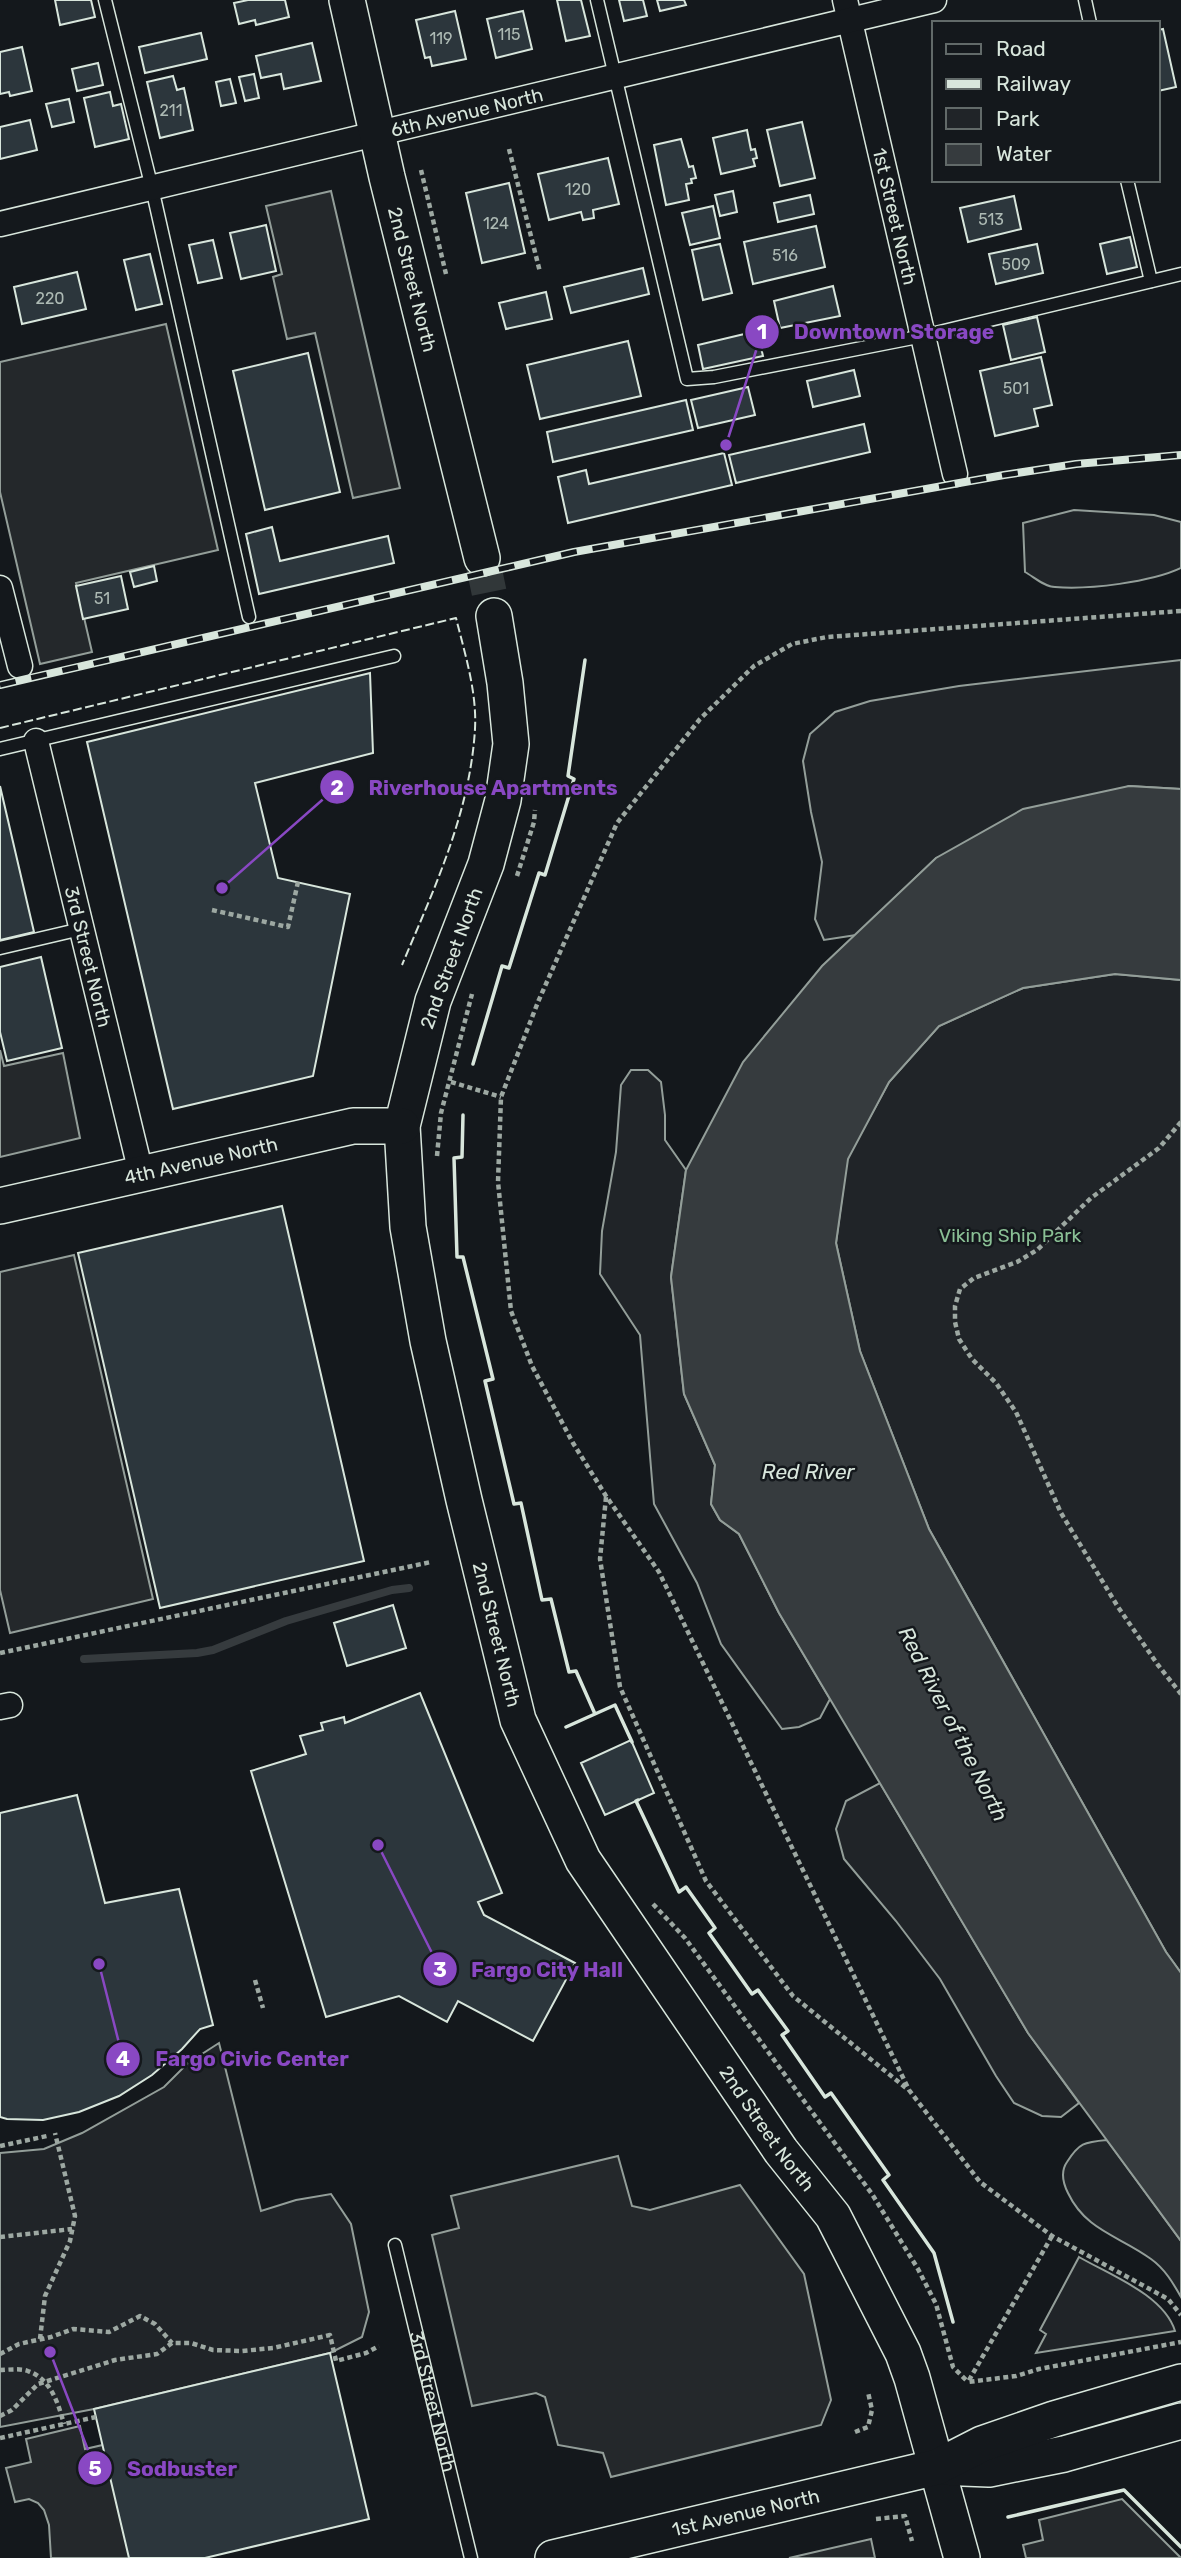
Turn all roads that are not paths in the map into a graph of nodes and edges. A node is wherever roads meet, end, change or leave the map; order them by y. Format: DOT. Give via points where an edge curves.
graph roads {
  1 [pos="105,0"];
  2 [pos="347,0"];
  3 [pos="597,0"];
  4 [pos="934,0"];
  5 [pos="1085,0"];
  6 [pos="847,10"];
  7 [pos="1090,21"];
  8 [pos="616,77"];
  9 [pos="376,132"];
  10 [pos="1127,182"];
  11 [pos="152,188"];
  12 [pos="0,224"];
  13 [pos="1181,274"];
  14 [pos="1151,281"];
  15 [pos="923,336"];
  16 [pos="954,474"];
  17 [pos="482,558"];
  18 [pos="0,587"];
  19 [pos="494,616"];
  20 [pos="249,617"];
  21 [pos="394,656"];
  22 [pos="19,666"];
  23 [pos="36,741"];
  24 [pos="0,749"];
  25 [pos="81,929"];
  26 [pos="0,948"];
  27 [pos="402,1126"];
  28 [pos="141,1173"];
  29 [pos="0,1206"];
  30 [pos="395,2245"];
  31 [pos="1181,2382"];
  32 [pos="1181,2421"];
  33 [pos="937,2467"];
  34 [pos="471,2558"];
  35 [pos="553,2558"];
  36 [pos="962,2558"];
  1 -- 11 [label="lane"];
  2 -- 9 [label="street, 2nd Street North"];
  3 -- 8 [label="lane"];
  4 -- 6 [label="street, 6th Avenue North"];
  5 -- 7 [label="lane"];
  6 -- 8 [label="street, 6th Avenue North"];
  6 -- 15 [label="street, 1st Street North"];
  8 -- 9 [label="street, 6th Avenue North"];
  8 -- 15 [label="lane" via="687,379"];
  9 -- 11 [label="street, 6th Avenue North"];
  9 -- 17 [label="street, 2nd Street North"];
  10 -- 14 [label="lane"];
  11 -- 12 [label="street, 6th Avenue North"];
  11 -- 20 [label="lane"];
  13 -- 14 [label="lane"];
  14 -- 15 [label="lane"];
  15 -- 16 [label="street, 1st Street North"];
  18 -- 22 [label="street"];
  19 -- 27 [label="street, 2nd Street North" via="511,744 503,800 486,864 433,1001"];
  21 -- 23 [label="lane"];
  23 -- 24 [label="lane"];
  23 -- 25 [label="street, 3rd Street North"];
  25 -- 26 [label="lane"];
  25 -- 28 [label="street, 3rd Street North"];
  27 -- 28 [label="street, 4th Avenue North" via="353,1126"];
  27 -- 33 [label="street, 2nd Street North" via="408,1227 428,1341 518,1720 583,1860 780,2151 833,2216 903,2353"];
  28 -- 29 [label="street, 4th Avenue North"];
  30 -- 34 [label="lane, 3rd Street North"];
  31 -- 33 [label="street, 1st Avenue North" via="982,2444"];
  32 -- 33 [label="street, 1st Avenue North" via="1064,2454 989,2469"];
  33 -- 35 [label="street, 1st Avenue North"];
  33 -- 36 [label="street, 2nd Street North"];
}
